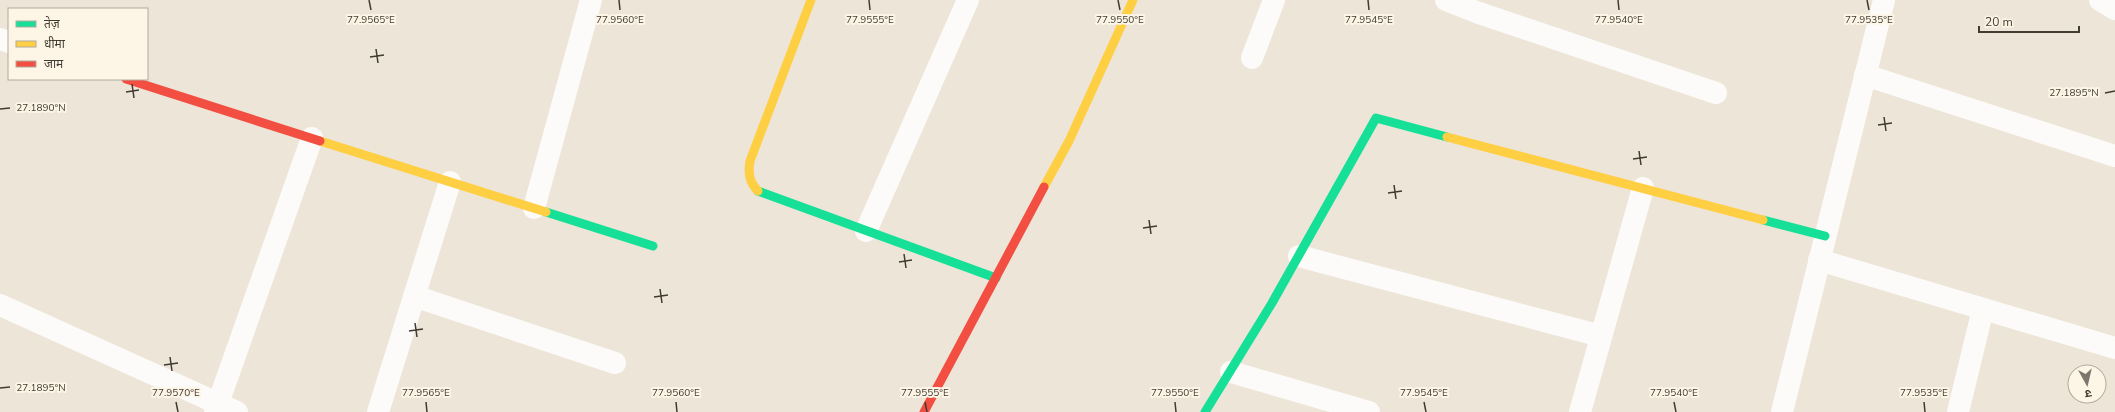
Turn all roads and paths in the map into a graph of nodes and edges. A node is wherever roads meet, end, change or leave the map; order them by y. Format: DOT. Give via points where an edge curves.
graph roads {
  1 [pos="591,0"];
  2 [pos="811,0"];
  3 [pos="968,0"];
  4 [pos="1133,0"];
  5 [pos="1274,0"];
  6 [pos="1446,0"];
  7 [pos="1884,0"];
  8 [pos="2100,0"];
  9 [pos="1482,7"];
  10 [pos="2115,9"];
  11 [pos="1252,58"];
  12 [pos="1865,75"];
  13 [pos="129,80"];
  14 [pos="1716,93"];
  15 [pos="312,138"];
  16 [pos="2115,156"];
  17 [pos="450,182"];
  18 [pos="1643,188"];
  19 [pos="534,208"];
  20 [pos="866,231"];
  21 [pos="1825,236"];
  22 [pos="653,246"];
  23 [pos="1299,256"];
  24 [pos="1819,260"];
  25 [pos="996,278"];
  26 [pos="414,296"];
  27 [pos="0,305"];
  28 [pos="1982,309"];
  29 [pos="1602,336"];
  30 [pos="2115,348"];
  31 [pos="615,363"];
  32 [pos="1231,372"];
  33 [pos="223,409"];
  34 [pos="378,412"];
  35 [pos="924,412"];
  36 [pos="1204,412"];
  37 [pos="1369,412"];
  38 [pos="1580,412"];
  39 [pos="1782,412"];
  40 [pos="1958,412"];
  1 -- 19 [label="street"];
  2 -- 20 [label="street" via="752,156 748,168 749,179 753,187 760,192"];
  3 -- 20 [label="street"];
  4 -- 25 [label="street" via="1069,141"];
  5 -- 11 [label="street"];
  6 -- 9 [label="street"];
  7 -- 12 [label="street"];
  8 -- 10 [label="street"];
  9 -- 14 [label="street"];
  12 -- 16 [label="street"];
  12 -- 21 [label="street"];
  13 -- 15 [label="street"];
  15 -- 17 [label="street"];
  15 -- 33 [label="street"];
  17 -- 19 [label="street"];
  17 -- 26 [label="street"];
  18 -- 21 [label="street"];
  18 -- 23 [label="street" via="1376,118"];
  18 -- 29 [label="street"];
  19 -- 22 [label="street"];
  20 -- 25 [label="street"];
  21 -- 24 [label="street"];
  23 -- 29 [label="street"];
  23 -- 32 [label="street"];
  24 -- 28 [label="street"];
  24 -- 39 [label="street"];
  25 -- 35 [label="street"];
  26 -- 31 [label="street"];
  26 -- 34 [label="street"];
  27 -- 33 [label="street"];
  28 -- 30 [label="street"];
  28 -- 40 [label="street"];
  29 -- 38 [label="street"];
  32 -- 36 [label="street"];
  32 -- 37 [label="street"];
}
